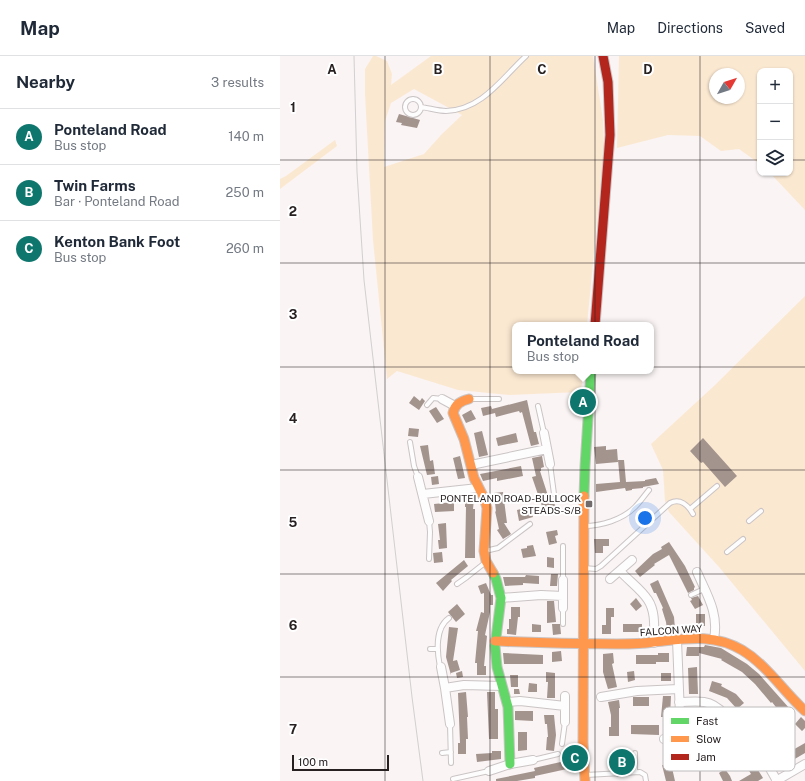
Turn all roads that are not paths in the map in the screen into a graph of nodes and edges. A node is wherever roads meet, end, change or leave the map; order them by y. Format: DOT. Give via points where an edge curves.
graph roads {
  1 [pos="526,56"];
  2 [pos="603,56"];
  3 [pos="421,107"];
  4 [pos="595,322"];
  5 [pos="591,374"];
  6 [pos="442,399"];
  7 [pos="469,399"];
  8 [pos="499,399"];
  9 [pos="427,405"];
  10 [pos="455,406"];
  11 [pos="538,406"];
  12 [pos="544,433"];
  13 [pos="410,442"];
  14 [pos="547,449"];
  15 [pos="550,464"];
  16 [pos="471,465"];
  17 [pos="418,477"];
  18 [pos="717,486"];
  19 [pos="478,488"];
  20 [pos="649,490"];
  21 [pos="423,494"];
  22 [pos="554,494"];
  23 [pos="690,509"];
  24 [pos="761,511"];
  25 [pos="693,514"];
  26 [pos="429,521"];
  27 [pos="749,521"];
  28 [pos="530,524"];
  29 [pos="584,526"];
  30 [pos="743,539"];
  31 [pos="563,546"];
  32 [pos="484,550"];
  33 [pos="727,552"];
  34 [pos="429,558"];
  35 [pos="632,560"];
  36 [pos="486,562"];
  37 [pos="584,568"];
  38 [pos="620,571"];
  39 [pos="697,572"];
  40 [pos="610,579"];
  41 [pos="563,580"];
  42 [pos="457,584"];
  43 [pos="704,589"];
  44 [pos="691,595"];
  45 [pos="563,596"];
  46 [pos="501,598"];
  47 [pos="563,608"];
  48 [pos="449,618"];
  49 [pos="563,624"];
  50 [pos="714,639"];
  51 [pos="677,640"];
  52 [pos="495,641"];
  53 [pos="584,643"];
  54 [pos="654,643"];
  55 [pos="430,649"];
  56 [pos="438,649"];
  57 [pos="441,667"];
  58 [pos="502,686"];
  59 [pos="445,688"];
  60 [pos="678,689"];
  61 [pos="565,696"];
  62 [pos="601,697"];
  63 [pos="507,702"];
  64 [pos="679,702"];
  65 [pos="565,706"];
  66 [pos="679,707"];
  67 [pos="717,707"];
  68 [pos="805,710"];
  69 [pos="564,722"];
  70 [pos="450,724"];
  71 [pos="562,744"];
  72 [pos="451,752"];
  73 [pos="618,752"];
  74 [pos="442,753"];
  75 [pos="635,753"];
  76 [pos="558,754"];
  77 [pos="533,760"];
  78 [pos="451,763"];
  79 [pos="510,764"];
  80 [pos="805,764"];
  81 [pos="795,770"];
  82 [pos="489,771"];
  83 [pos="771,771"];
  84 [pos="793,771"];
  85 [pos="635,772"];
  86 [pos="618,774"];
  87 [pos="603,775"];
  88 [pos="585,778"];
  89 [pos="453,779"];
  90 [pos="604,781"];
  91 [pos="646,781"];
  92 [pos="777,781"];
  1 -- 3 [label="lane" via="485,97 471,105 445,111"];
  2 -- 4 [label="street" via="608,82 610,135"];
  5 -- 29 [label="street" via="584,466"];
  6 -- 9 [label="lane" via="433,398"];
  6 -- 10 [label="street"];
  7 -- 8 [label="lane"];
  7 -- 10 [label="street"];
  10 -- 16 [label="street" via="454,416"];
  11 -- 12 [label="lane"];
  12 -- 14 [label="street"];
  13 -- 17 [label="lane"];
  14 -- 15 [label="street"];
  14 -- 16 [label="street"];
  15 -- 22 [label="lane"];
  16 -- 19 [label="street"];
  17 -- 21 [label="street"];
  18 -- 23 [label="lane"];
  19 -- 21 [label="street"];
  19 -- 32 [label="street" via="487,508"];
  20 -- 29 [label="lane" via="634,508 624,515 599,525"];
  21 -- 26 [label="street"];
  23 -- 25 [label="lane"];
  23 -- 37 [label="lane" via="681,502 670,503 601,566 596,569"];
  24 -- 27 [label="lane"];
  26 -- 34 [label="lane"];
  28 -- 32 [label="lane" via="498,548"];
  29 -- 37 [label="street"];
  30 -- 33 [label="lane"];
  31 -- 41 [label="lane"];
  32 -- 36 [label="street"];
  35 -- 38 [label="street"];
  36 -- 42 [label="lane"];
  36 -- 46 [label="street" via="496,579"];
  37 -- 53 [label="street"];
  38 -- 40 [label="street"];
  38 -- 54 [label="street" via="651,604"];
  39 -- 43 [label="street"];
  41 -- 45 [label="street"];
  43 -- 44 [label="lane"];
  43 -- 50 [label="street" via="716,620"];
  45 -- 46 [label="street"];
  45 -- 47 [label="street"];
  46 -- 52 [label="street"];
  47 -- 49 [label="lane"];
  48 -- 56 [label="lane" via="442,626"];
  50 -- 51 [label="street, FALCON WAY" via="702,637"];
  50 -- 68 [label="street, FALCON WAY" via="735,646 758,660"];
  51 -- 54 [label="street, FALCON WAY"];
  51 -- 60 [label="street"];
  52 -- 53 [label="street, FALCON WAY"];
  52 -- 58 [label="street" via="497,667"];
  53 -- 54 [label="street, FALCON WAY"];
  53 -- 88 [label="street"];
  55 -- 56 [label="lane"];
  56 -- 57 [label="lane"];
  57 -- 59 [label="street"];
  58 -- 59 [label="street" via="464,685"];
  58 -- 63 [label="street"];
  59 -- 70 [label="street"];
  60 -- 62 [label="street" via="641,690"];
  60 -- 64 [label="street"];
  61 -- 65 [label="street"];
  63 -- 65 [label="street"];
  63 -- 79 [label="street"];
  64 -- 66 [label="street"];
  64 -- 67 [label="street" via="706,702"];
  65 -- 69 [label="street"];
  69 -- 71 [label="lane"];
  70 -- 72 [label="lane"];
  72 -- 74 [label="lane"];
  72 -- 78 [label="lane"];
  73 -- 86 [label="lane"];
  75 -- 85 [label="lane"];
  76 -- 77 [label="lane"];
  77 -- 79 [label="street"];
  79 -- 82 [label="street"];
  80 -- 81 [label="street"];
  82 -- 89 [label="lane"];
  83 -- 92 [label="street"];
  84 -- 92 [label="street"];
  85 -- 86 [label="lane"];
  85 -- 91 [label="lane" via="643,773"];
  86 -- 87 [label="lane"];
  87 -- 88 [label="lane"];
  87 -- 90 [label="lane"];
}
